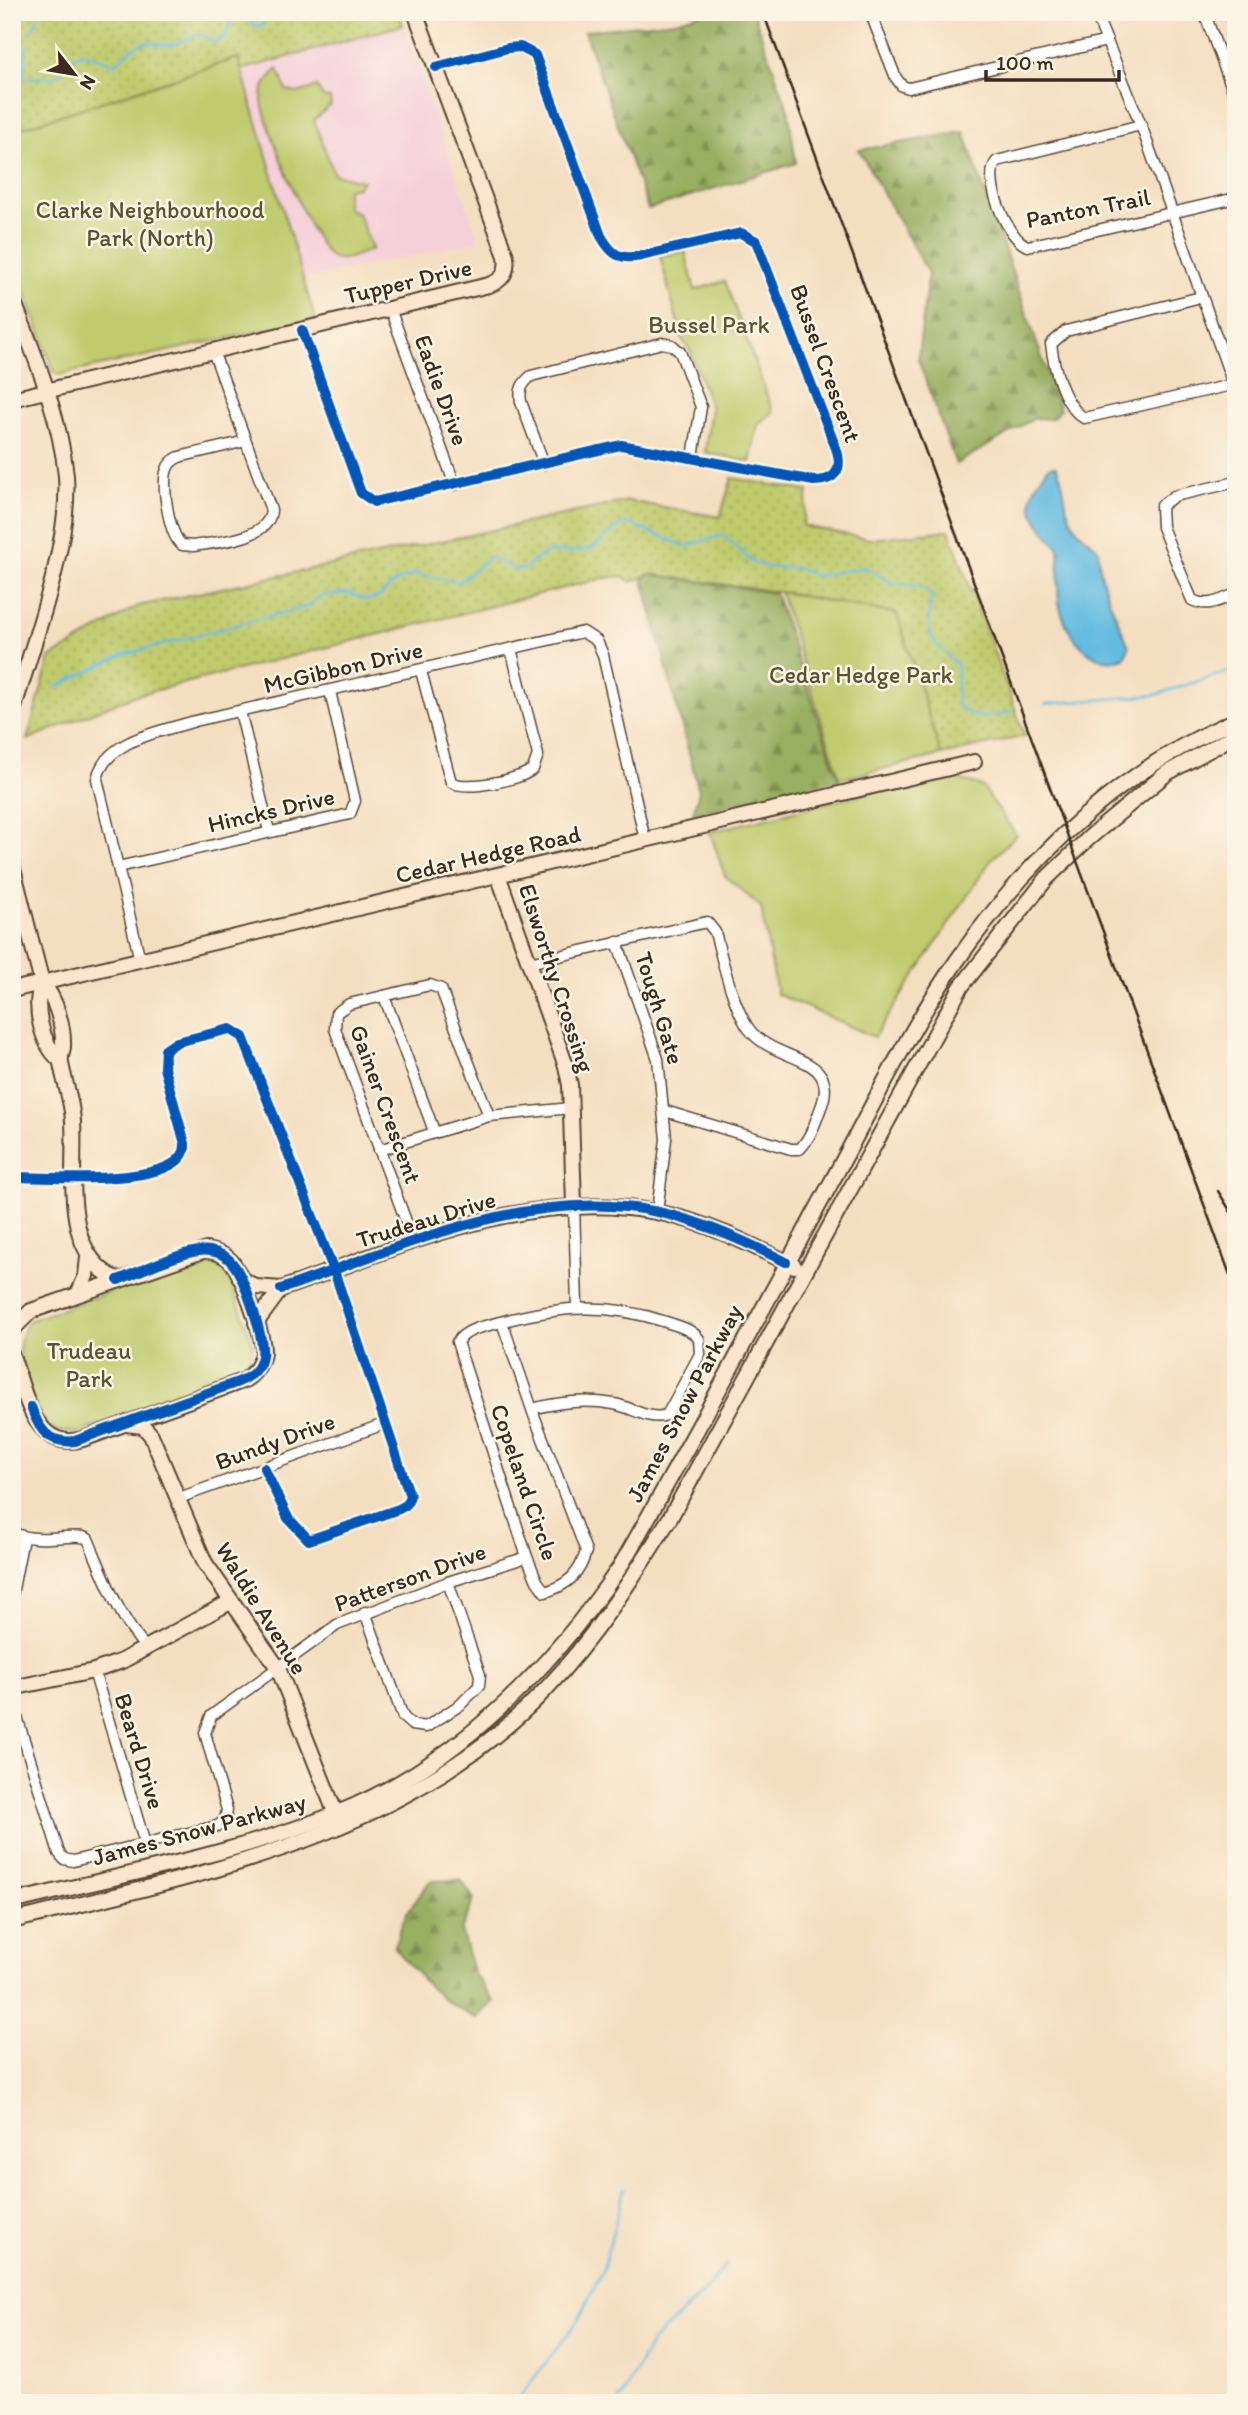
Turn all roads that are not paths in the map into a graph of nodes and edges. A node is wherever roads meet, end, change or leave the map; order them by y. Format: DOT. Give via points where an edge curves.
graph roads {
  1 [pos="415,12"];
  2 [pos="870,12"];
  3 [pos="1095,12"];
  4 [pos="1204,12"];
  5 [pos="1107,41"];
  6 [pos="436,67"];
  7 [pos="1236,99"];
  8 [pos="1141,125"];
  9 [pos="1236,198"];
  10 [pos="1172,213"];
  11 [pos="1200,296"];
  12 [pos="12,297"];
  13 [pos="390,309"];
  14 [pos="302,330"];
  15 [pos="214,351"];
  16 [pos="1235,387"];
  17 [pos="47,389"];
  18 [pos="12,399"];
  19 [pos="246,441"];
  20 [pos="694,457"];
  21 [pos="544,464"];
  22 [pos="1236,482"];
  23 [pos="455,485"];
  24 [pos="1236,594"];
  25 [pos="511,649"];
  26 [pos="421,671"];
  27 [pos="330,691"];
  28 [pos="240,711"];
  29 [pos="12,714"];
  30 [pos="1236,719"];
  31 [pos="1236,735"];
  32 [pos="974,762"];
  33 [pos="269,831"];
  34 [pos="645,840"];
  35 [pos="12,865"];
  36 [pos="118,867"];
  37 [pos="498,875"];
  38 [pos="617,942"];
  39 [pos="140,960"];
  40 [pos="529,963"];
  41 [pos="42,983"];
  42 [pos="12,990"];
  43 [pos="384,996"];
  44 [pos="571,1108"];
  45 [pos="665,1111"];
  46 [pos="489,1116"];
  47 [pos="434,1131"];
  48 [pos="379,1150"];
  49 [pos="73,1176"];
  50 [pos="12,1177"];
  51 [pos="574,1205"];
  52 [pos="657,1212"];
  53 [pos="414,1243"];
  54 [pos="88,1257"];
  55 [pos="786,1262"];
  56 [pos="334,1270"];
  57 [pos="804,1272"];
  58 [pos="240,1278"];
  59 [pos="118,1280"];
  60 [pos="281,1289"];
  61 [pos="78,1294"];
  62 [pos="577,1307"];
  63 [pos="502,1322"];
  64 [pos="256,1323"];
  65 [pos="12,1330"];
  66 [pos="13,1359"];
  67 [pos="12,1399"];
  68 [pos="31,1407"];
  69 [pos="170,1407"];
  70 [pos="532,1409"];
  71 [pos="125,1424"];
  72 [pos="384,1424"];
  73 [pos="160,1452"];
  74 [pos="264,1468"];
  75 [pos="179,1498"];
  76 [pos="12,1532"];
  77 [pos="23,1538"];
  78 [pos="527,1557"];
  79 [pos="448,1582"];
  80 [pos="12,1594"];
  81 [pos="230,1602"];
  82 [pos="365,1612"];
  83 [pos="147,1649"];
  84 [pos="278,1668"];
  85 [pos="94,1671"];
  86 [pos="12,1688"];
  87 [pos="12,1701"];
  88 [pos="339,1821"];
  89 [pos="145,1844"];
  90 [pos="12,1902"];
  91 [pos="12,1921"];
  1 -- 6 [label="street, Tupper Drive"];
  2 -- 5 [label="street" via="896,78 909,88"];
  3 -- 5 [label="street"];
  4 -- 7 [label="street"];
  5 -- 8 [label="street"];
  6 -- 13 [label="street, Tupper Drive" via="508,264 502,278 489,285"];
  6 -- 20 [label="street, Bussel Crescent" via="508,48 520,47 535,55 601,236 613,255 633,258 741,233 757,241 840,465 832,478 814,481"];
  8 -- 10 [label="street"];
  8 -- 10 [label="street, Panton Trail" via="1002,158 991,171 996,197 1015,238 1028,246"];
  9 -- 10 [label="street, Panton Trail"];
  10 -- 11 [label="street"];
  11 -- 16 [label="street"];
  11 -- 16 [label="street" via="1066,331 1051,344 1060,380 1075,412 1084,418"];
  12 -- 17 [label="street"];
  13 -- 14 [label="street, Tupper Drive"];
  13 -- 23 [label="street, Eadie Drive"];
  14 -- 15 [label="street, Tupper Drive"];
  14 -- 23 [label="street, Bussel Crescent" via="366,498 381,502"];
  15 -- 17 [label="street, Tupper Drive"];
  15 -- 19 [label="street"];
  17 -- 18 [label="street, Tupper Drive"];
  17 -- 29 [label="street" via="66,476 65,523"];
  19 -- 19 [label="street" via="179,457 170,464 165,476 172,534 181,545 260,531 268,523 271,510"];
  20 -- 21 [label="street, Bussel Crescent" via="621,445"];
  20 -- 21 [label="street" via="701,407 680,352 662,343 531,376 523,383 521,402"];
  21 -- 23 [label="street, Bussel Crescent"];
  22 -- 24 [label="street" via="1174,496 1159,510 1192,600 1212,604"];
  25 -- 26 [label="street, McGibbon Drive"];
  25 -- 26 [label="street" via="538,755 533,769 516,777 473,786 451,782"];
  25 -- 34 [label="street, McGibbon Drive" via="579,632 597,641"];
  26 -- 27 [label="street, McGibbon Drive"];
  27 -- 28 [label="street, McGibbon Drive"];
  27 -- 33 [label="street, Hincks Drive" via="354,809 348,816"];
  28 -- 33 [label="street"];
  28 -- 36 [label="street, McGibbon Drive" via="139,738 106,756 97,779"];
  30 -- 55 [label="street, James Snow Parkway" via="1138,773 1079,818 1019,882 956,962"];
  31 -- 57 [label="street, James Snow Parkway" via="1167,773 1132,799 1047,878 995,940 961,987"];
  32 -- 34 [label="street, Cedar Hedge Road"];
  33 -- 36 [label="street, Hincks Drive"];
  34 -- 37 [label="street, Cedar Hedge Road"];
  35 -- 41 [label="street"];
  36 -- 39 [label="street, McGibbon Drive"];
  37 -- 39 [label="street, Cedar Hedge Road"];
  37 -- 40 [label="street, Elsworthy Crossing"];
  38 -- 40 [label="street"];
  38 -- 45 [label="street, Tough Gate" via="658,1059"];
  38 -- 45 [label="street" via="707,922 715,932 742,1019 751,1032 820,1071 827,1081 827,1094 800,1149"];
  39 -- 41 [label="street, Cedar Hedge Road"];
  40 -- 44 [label="street, Elsworthy Crossing" via="566,1066"];
  41 -- 42 [label="street, Cedar Hedge Road"];
  41 -- 49 [label="street" via="53,995 63,1045 60,1060 73,1118"];
  43 -- 46 [label="street, Gainer Crescent" via="430,985 444,993"];
  43 -- 47 [label="street"];
  43 -- 48 [label="street, Gainer Crescent" via="341,1007 334,1021"];
  44 -- 46 [label="street"];
  44 -- 51 [label="street, Elsworthy Crossing"];
  45 -- 52 [label="street, Tough Gate"];
  46 -- 47 [label="street"];
  47 -- 48 [label="street"];
  48 -- 53 [label="street, Gainer Crescent"];
  49 -- 50 [label="street"];
  49 -- 54 [label="street"];
  49 -- 56 [label="street" via="132,1177 180,1161 184,1144 164,1068 165,1050 177,1042 235,1030 246,1042"];
  51 -- 52 [label="street, Trudeau Drive"];
  51 -- 53 [label="street, Trudeau Drive" via="480,1222"];
  51 -- 62 [label="street, Elsworthy Crossing"];
  52 -- 55 [label="street, Trudeau Drive" via="725,1233"];
  53 -- 56 [label="street, Trudeau Drive"];
  54 -- 59 [label="street"];
  54 -- 61 [label="street"];
  55 -- 57 [label="street, Trudeau Drive"];
  55 -- 88 [label="street, James Snow Parkway" via="650,1514 592,1607 522,1690 482,1725"];
  56 -- 60 [label="street, Trudeau Drive"];
  56 -- 72 [label="street"];
  57 -- 88 [label="street, James Snow Parkway" via="670,1518 589,1640 544,1691 465,1757 422,1785"];
  58 -- 59 [label="street" via="228,1258 206,1250"];
  58 -- 60 [label="street" via="256,1287"];
  58 -- 64 [label="street"];
  59 -- 61 [label="street"];
  60 -- 64 [label="street"];
  61 -- 65 [label="street" via="31,1311"];
  62 -- 63 [label="street, Copeland Circle"];
  62 -- 70 [label="street, Copeland Circle" via="639,1313 680,1326 696,1335 700,1354 671,1410 662,1416 585,1401"];
  63 -- 70 [label="street, Copeland Circle"];
  63 -- 78 [label="street, Copeland Circle" via="461,1336 457,1348"];
  64 -- 69 [label="street" via="263,1350 251,1376"];
  66 -- 68 [label="street"];
  67 -- 68 [label="street"];
  68 -- 71 [label="street" via="42,1431 60,1441 75,1441"];
  69 -- 71 [label="street"];
  69 -- 73 [label="street, Waldie Avenue" via="161,1420"];
  70 -- 78 [label="street, Copeland Circle" via="586,1551 573,1578 545,1592"];
  71 -- 73 [label="street, Waldie Avenue" via="143,1426"];
  72 -- 74 [label="street, Bundy Drive"];
  72 -- 74 [label="street" via="410,1496 399,1510 309,1540 288,1518"];
  73 -- 75 [label="street, Waldie Avenue"];
  74 -- 75 [label="street, Bundy Drive"];
  75 -- 81 [label="street, Waldie Avenue" via="191,1534"];
  76 -- 77 [label="street"];
  77 -- 80 [label="street"];
  77 -- 83 [label="street" via="59,1540 81,1535 88,1539 108,1591"];
  78 -- 79 [label="street, Patterson Drive"];
  79 -- 82 [label="street, Patterson Drive"];
  79 -- 82 [label="street" via="480,1675 479,1686 426,1727 412,1725 403,1717"];
  81 -- 83 [label="street"];
  81 -- 84 [label="street, Waldie Avenue"];
  82 -- 84 [label="street, Patterson Drive" via="323,1633"];
  83 -- 85 [label="street"];
  84 -- 88 [label="street, Waldie Avenue"];
  84 -- 89 [label="street, Patterson Drive" via="206,1724 228,1810 225,1821"];
  85 -- 86 [label="street"];
  85 -- 89 [label="street, Beard Drive"];
  87 -- 89 [label="street" via="61,1856 73,1861"];
  88 -- 90 [label="street, James Snow Parkway"];
  88 -- 91 [label="street, James Snow Parkway" via="245,1860"];
}
